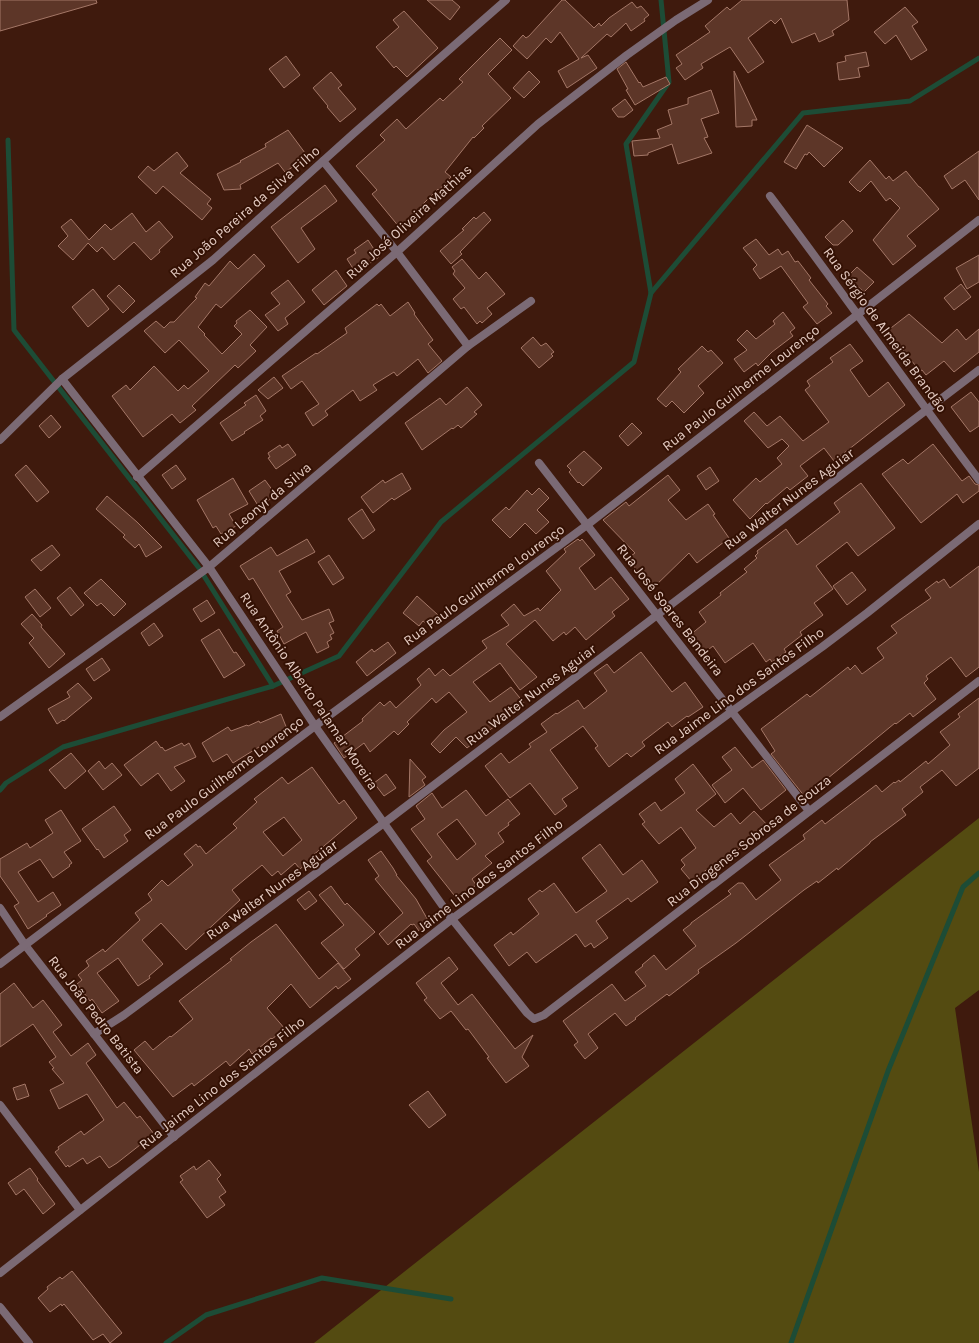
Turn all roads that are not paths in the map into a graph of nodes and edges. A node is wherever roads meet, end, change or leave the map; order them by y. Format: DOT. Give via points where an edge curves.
graph roads {
  1 [pos="506,0"];
  2 [pos="708,0"];
  3 [pos="323,161"];
  4 [pos="770,196"];
  5 [pos="979,220"];
  6 [pos="397,252"];
  7 [pos="531,301"];
  8 [pos="858,314"];
  9 [pos="468,346"];
  10 [pos="979,370"];
  11 [pos="62,379"];
  12 [pos="926,410"];
  13 [pos="0,440"];
  14 [pos="540,463"];
  15 [pos="137,477"];
  16 [pos="979,480"];
  17 [pos="587,524"];
  18 [pos="979,524"];
  19 [pos="209,566"];
  20 [pos="657,615"];
  21 [pos="979,681"];
  22 [pos="731,712"];
  23 [pos="0,717"];
  24 [pos="315,726"];
  25 [pos="809,811"];
  26 [pos="384,823"];
  27 [pos="0,908"];
  28 [pos="452,919"];
  29 [pos="25,945"];
  30 [pos="0,964"];
  31 [pos="534,1019"];
  32 [pos="94,1034"];
  33 [pos="0,1105"];
  34 [pos="174,1137"];
  35 [pos="80,1210"];
  36 [pos="0,1273"];
  37 [pos="0,1307"];
  38 [pos="29,1343"];
  1 -- 3 [label="street, Rua João Pereira da Silva Filho"];
  2 -- 6 [label="street, Rua José Oliveira Mathias" via="627,55 538,124"];
  3 -- 6 [label="street"];
  3 -- 11 [label="street, Rua João Pereira da Silva Filho" via="213,260"];
  4 -- 8 [label="street, Rua Sérgio de Almeida Brandão"];
  5 -- 8 [label="street, Rua Paulo Guilherme Lourenço"];
  6 -- 9 [label="street"];
  6 -- 15 [label="street, Rua José Oliveira Mathias"];
  7 -- 9 [label="street, Rua Leonyr da Silva"];
  8 -- 12 [label="street, Rua Sérgio de Almeida Brandão"];
  8 -- 17 [label="street, Rua Paulo Guilherme Lourenço"];
  9 -- 19 [label="street, Rua Leonyr da Silva"];
  10 -- 12 [label="street, Rua Walter Nunes Aguiar"];
  11 -- 13 [label="street, Rua João Pereira da Silva Filho"];
  11 -- 15 [label="street, Rua Antônio Alberto Palamar Moreira"];
  12 -- 16 [label="street, Rua Sérgio de Almeida Brandão"];
  12 -- 20 [label="street, Rua Walter Nunes Aguiar"];
  14 -- 17 [label="street, Rua José Soares Bandeira"];
  15 -- 19 [label="street, Rua Antônio Alberto Palamar Moreira"];
  17 -- 20 [label="street, Rua José Soares Bandeira"];
  17 -- 24 [label="street, Rua Paulo Guilherme Lourenço"];
  18 -- 22 [label="street, Rua Jaime Lino dos Santos Filho" via="867,613"];
  19 -- 23 [label="street, Rua Leonyr da Silva"];
  19 -- 24 [label="street, Rua Antônio Alberto Palamar Moreira"];
  20 -- 22 [label="street, Rua José Soares Bandeira"];
  20 -- 26 [label="street, Rua Walter Nunes Aguiar"];
  21 -- 25 [label="street, Rua Diogenes Sobrosa de Souza"];
  22 -- 25 [label="street, Rua José Soares Bandeira"];
  22 -- 28 [label="street, Rua Jaime Lino dos Santos Filho"];
  24 -- 26 [label="street, Rua Antônio Alberto Palamar Moreira"];
  24 -- 29 [label="street, Rua Paulo Guilherme Lourenço"];
  25 -- 31 [label="street, Rua Diogenes Sobrosa de Souza" via="544,1015"];
  26 -- 28 [label="street, Rua Antônio Alberto Palamar Moreira"];
  26 -- 32 [label="street, Rua Walter Nunes Aguiar" via="124,1015"];
  27 -- 29 [label="street, Rua João Pedro Batista"];
  28 -- 31 [label="street, Rua Antônio Alberto Palamar Moreira"];
  28 -- 34 [label="street, Rua Jaime Lino dos Santos Filho"];
  29 -- 30 [label="street, Rua Paulo Guilherme Lourenço"];
  29 -- 32 [label="street, Rua João Pedro Batista"];
  32 -- 34 [label="street, Rua João Pedro Batista"];
  33 -- 35 [label="street"];
  34 -- 35 [label="street, Rua Jaime Lino dos Santos Filho"];
  35 -- 36 [label="street, Rua Jaime Lino dos Santos Filho"];
  37 -- 38 [label="street"];
}
